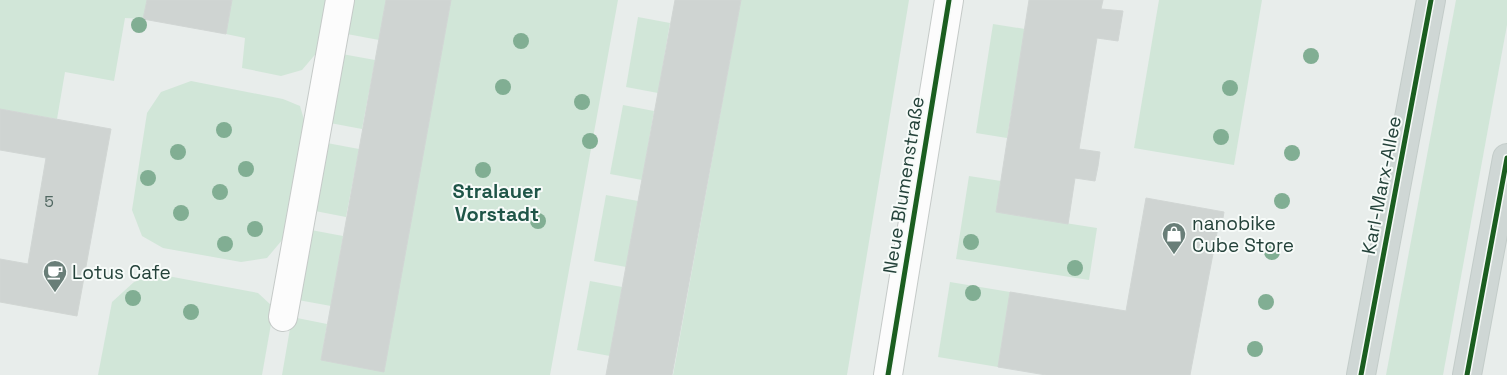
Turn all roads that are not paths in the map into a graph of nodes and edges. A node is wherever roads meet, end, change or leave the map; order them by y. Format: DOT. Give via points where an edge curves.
graph roads {
  1 [pos="340,0"];
  2 [pos="950,0"];
  3 [pos="1431,0"];
  4 [pos="1507,158"];
  5 [pos="284,316"];
  6 [pos="888,375"];
  7 [pos="1361,375"];
  8 [pos="1467,375"];
  1 -- 5 [label="street"];
  2 -- 6 [label="street, Neue Blumenstraße"];
  3 -- 7 [label="main road, Karl-Marx-Allee"];
  4 -- 8 [label="main road"];
}
